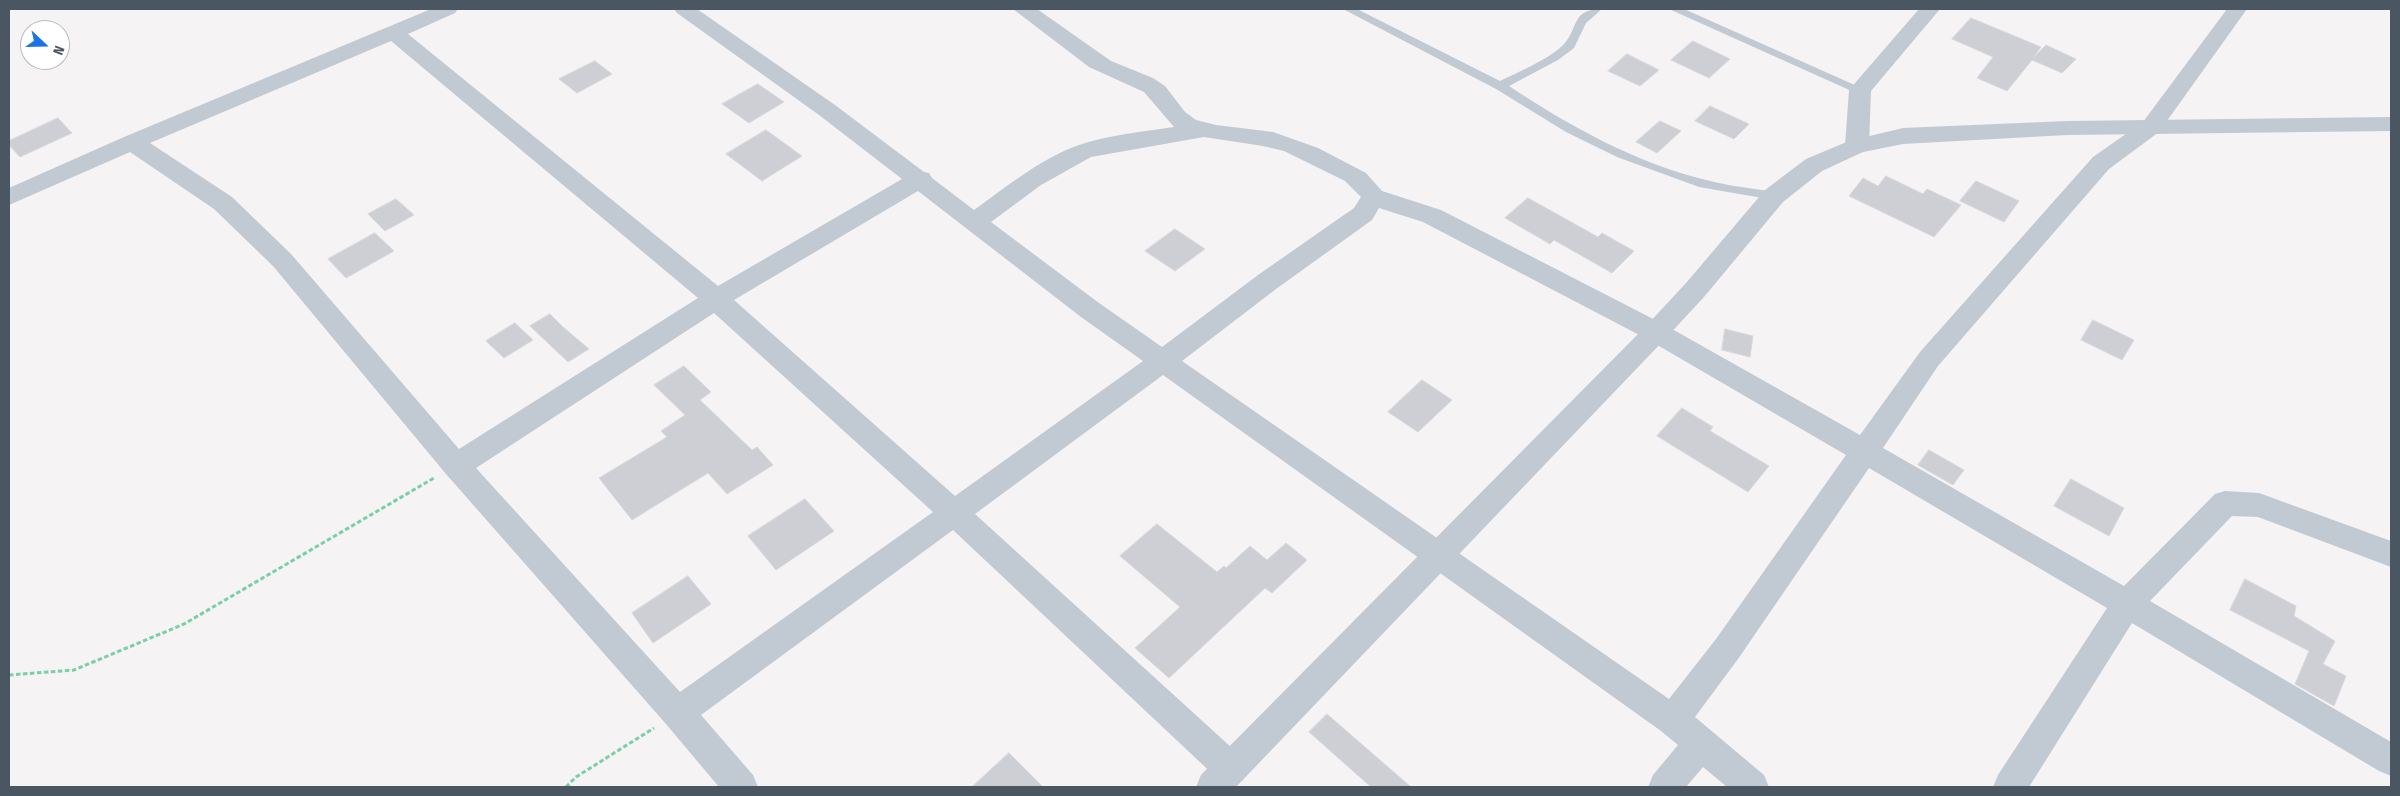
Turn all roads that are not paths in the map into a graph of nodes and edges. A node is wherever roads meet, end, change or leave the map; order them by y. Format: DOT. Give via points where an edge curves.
graph roads {
  1 [pos="448,9"];
  2 [pos="684,9"];
  3 [pos="1023,9"];
  4 [pos="1348,9"];
  5 [pos="1596,9"];
  6 [pos="1675,9"];
  7 [pos="1930,9"];
  8 [pos="2237,9"];
  9 [pos="393,32"];
  10 [pos="1500,86"];
  11 [pos="1860,90"];
  12 [pos="2391,124"];
  13 [pos="2151,127"];
  14 [pos="1204,130"];
  15 [pos="132,142"];
  16 [pos="1856,146"];
  17 [pos="921,179"];
  18 [pos="13,188"];
  19 [pos="1774,196"];
  20 [pos="1373,197"];
  21 [pos="974,222"];
  22 [pos="716,299"];
  23 [pos="1656,332"];
  24 [pos="1164,360"];
  25 [pos="1865,451"];
  26 [pos="456,466"];
  27 [pos="954,512"];
  28 [pos="2391,554"];
  29 [pos="1437,555"];
  30 [pos="2126,605"];
  31 [pos="678,713"];
  32 [pos="1674,720"];
  33 [pos="1700,745"];
  34 [pos="2391,760"];
  35 [pos="1222,778"];
  36 [pos="742,787"];
  37 [pos="1665,787"];
  38 [pos="1752,787"];
  39 [pos="2010,787"];
  1 -- 9 [label="street"];
  2 -- 17 [label="street"];
  3 -- 14 [label="street" via="1055,29 1096,62 1154,88 1175,117 1186,125"];
  4 -- 10 [label="lane"];
  5 -- 10 [label="lane" via="1581,21 1570,45"];
  6 -- 11 [label="lane"];
  7 -- 11 [label="street"];
  8 -- 13 [label="street"];
  9 -- 15 [label="street"];
  9 -- 22 [label="street"];
  10 -- 19 [label="lane" via="1572,130 1642,162 1699,183"];
  11 -- 16 [label="street"];
  12 -- 13 [label="street"];
  13 -- 16 [label="street" via="1903,136"];
  13 -- 25 [label="street" via="2101,163 1929,359"];
  14 -- 20 [label="street" via="1286,143 1365,182"];
  14 -- 21 [label="street" via="1083,152 1033,179"];
  15 -- 18 [label="street"];
  15 -- 26 [label="street" via="222,203 282,260"];
  16 -- 19 [label="street" via="1814,165"];
  17 -- 21 [label="street"];
  17 -- 22 [label="street"];
  19 -- 23 [label="street"];
  20 -- 23 [label="street" via="1432,216"];
  20 -- 24 [label="street" via="1363,214"];
  21 -- 24 [label="street" via="1090,310"];
  22 -- 26 [label="street"];
  22 -- 27 [label="street"];
  23 -- 25 [label="street"];
  23 -- 29 [label="street"];
  24 -- 27 [label="street"];
  24 -- 29 [label="street"];
  25 -- 30 [label="street"];
  25 -- 32 [label="street"];
  26 -- 31 [label="street"];
  27 -- 31 [label="street"];
  27 -- 35 [label="street"];
  28 -- 30 [label="street" via="2259,505 2225,503"];
  29 -- 32 [label="street"];
  29 -- 35 [label="street"];
  30 -- 34 [label="street"];
  30 -- 39 [label="street"];
  31 -- 36 [label="street"];
  32 -- 33 [label="street"];
  33 -- 37 [label="street"];
  33 -- 38 [label="street"];
}
